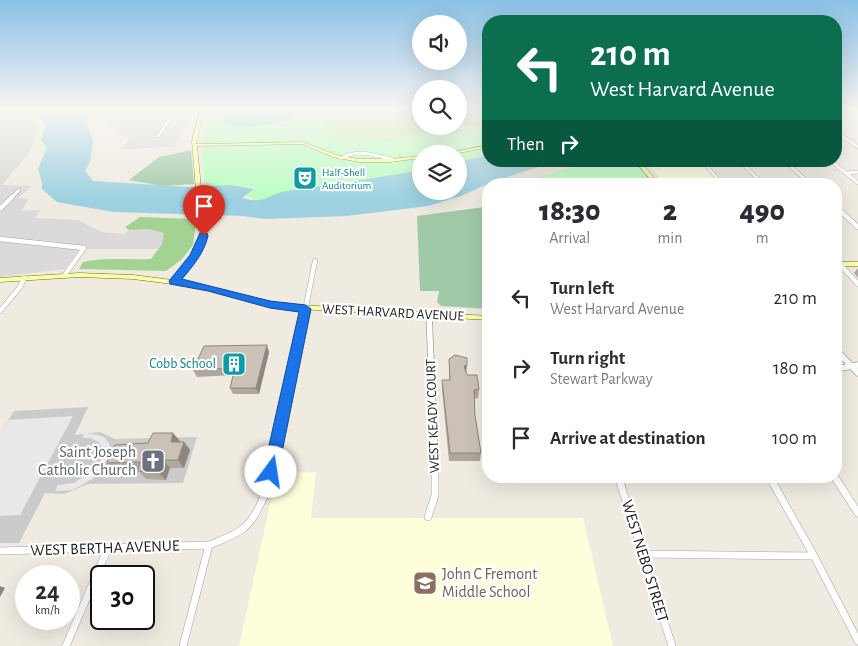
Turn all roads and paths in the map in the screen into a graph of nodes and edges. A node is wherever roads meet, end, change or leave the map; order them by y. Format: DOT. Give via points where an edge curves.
graph roads {
  1 [pos="195,140"];
  2 [pos="847,140"];
  3 [pos="195,145"];
  4 [pos="482,147"];
  5 [pos="858,148"];
  6 [pos="467,150"];
  7 [pos="412,158"];
  8 [pos="642,167"];
  9 [pos="707,167"];
  10 [pos="746,167"];
  11 [pos="792,167"];
  12 [pos="838,167"];
  13 [pos="858,172"];
  14 [pos="845,173"];
  15 [pos="653,178"];
  16 [pos="717,178"];
  17 [pos="757,178"];
  18 [pos="803,178"];
  19 [pos="858,183"];
  20 [pos="19,190"];
  21 [pos="0,209"];
  22 [pos="842,212"];
  23 [pos="858,227"];
  24 [pos="0,239"];
  25 [pos="315,261"];
  26 [pos="842,263"];
  27 [pos="858,264"];
  28 [pos="842,268"];
  29 [pos="64,276"];
  30 [pos="24,278"];
  31 [pos="0,280"];
  32 [pos="174,281"];
  33 [pos="858,284"];
  34 [pos="306,309"];
  35 [pos="0,311"];
  36 [pos="429,315"];
  37 [pos="482,318"];
  38 [pos="842,357"];
  39 [pos="858,365"];
  40 [pos="850,366"];
  41 [pos="842,368"];
  42 [pos="858,373"];
  43 [pos="620,483"];
  44 [pos="772,483"];
  45 [pos="839,483"];
  46 [pos="858,513"];
  47 [pos="428,517"];
  48 [pos="210,546"];
  49 [pos="108,548"];
  50 [pos="0,551"];
  51 [pos="642,554"];
  52 [pos="814,556"];
  53 [pos="858,642"];
  54 [pos="66,646"];
  55 [pos="184,646"];
  56 [pos="672,646"];
  57 [pos="854,646"];
  1 -- 3 [label="main road"];
  2 -- 5 [label="street"];
  3 -- 7 [label="main road" via="303,143 341,158"];
  3 -- 32 [label="main road" via="204,236 194,257"];
  4 -- 6 [label="main road"];
  8 -- 15 [label="main road"];
  9 -- 16 [label="street"];
  10 -- 17 [label="street"];
  11 -- 18 [label="street"];
  12 -- 14 [label="street"];
  13 -- 14 [label="street"];
  14 -- 19 [label="street"];
  20 -- 21 [label="street"];
  22 -- 23 [label="street"];
  24 -- 29 [label="street" via="84,248"];
  25 -- 34 [label="street"];
  26 -- 27 [label="main road"];
  28 -- 33 [label="street"];
  29 -- 30 [label="main road, WEST HARVARD AVENUE"];
  29 -- 32 [label="main road, WEST HARVARD AVENUE" via="111,275"];
  30 -- 31 [label="main road, WEST HARVARD AVENUE"];
  30 -- 35 [label="street"];
  32 -- 34 [label="main road, WEST HARVARD AVENUE" via="270,304"];
  34 -- 36 [label="main road, WEST HARVARD AVENUE"];
  34 -- 48 [label="street" via="274,460 262,501 245,526"];
  36 -- 37 [label="main road, WEST HARVARD AVENUE"];
  36 -- 47 [label="street, WEST KEADY COURT" via="436,484"];
  38 -- 40 [label="street"];
  39 -- 40 [label="street"];
  40 -- 41 [label="street"];
  40 -- 42 [label="street"];
  43 -- 51 [label="street, WEST NEBO STREET"];
  44 -- 52 [label="street"];
  45 -- 46 [label="street"];
  48 -- 49 [label="street, WEST BERTHA AVENUE"];
  48 -- 55 [label="street"];
  49 -- 50 [label="street, WEST BERTHA AVENUE"];
  49 -- 54 [label="street"];
  51 -- 52 [label="street"];
  51 -- 56 [label="street, WEST NEBO STREET"];
  52 -- 53 [label="street"];
  53 -- 57 [label="street"];
}
